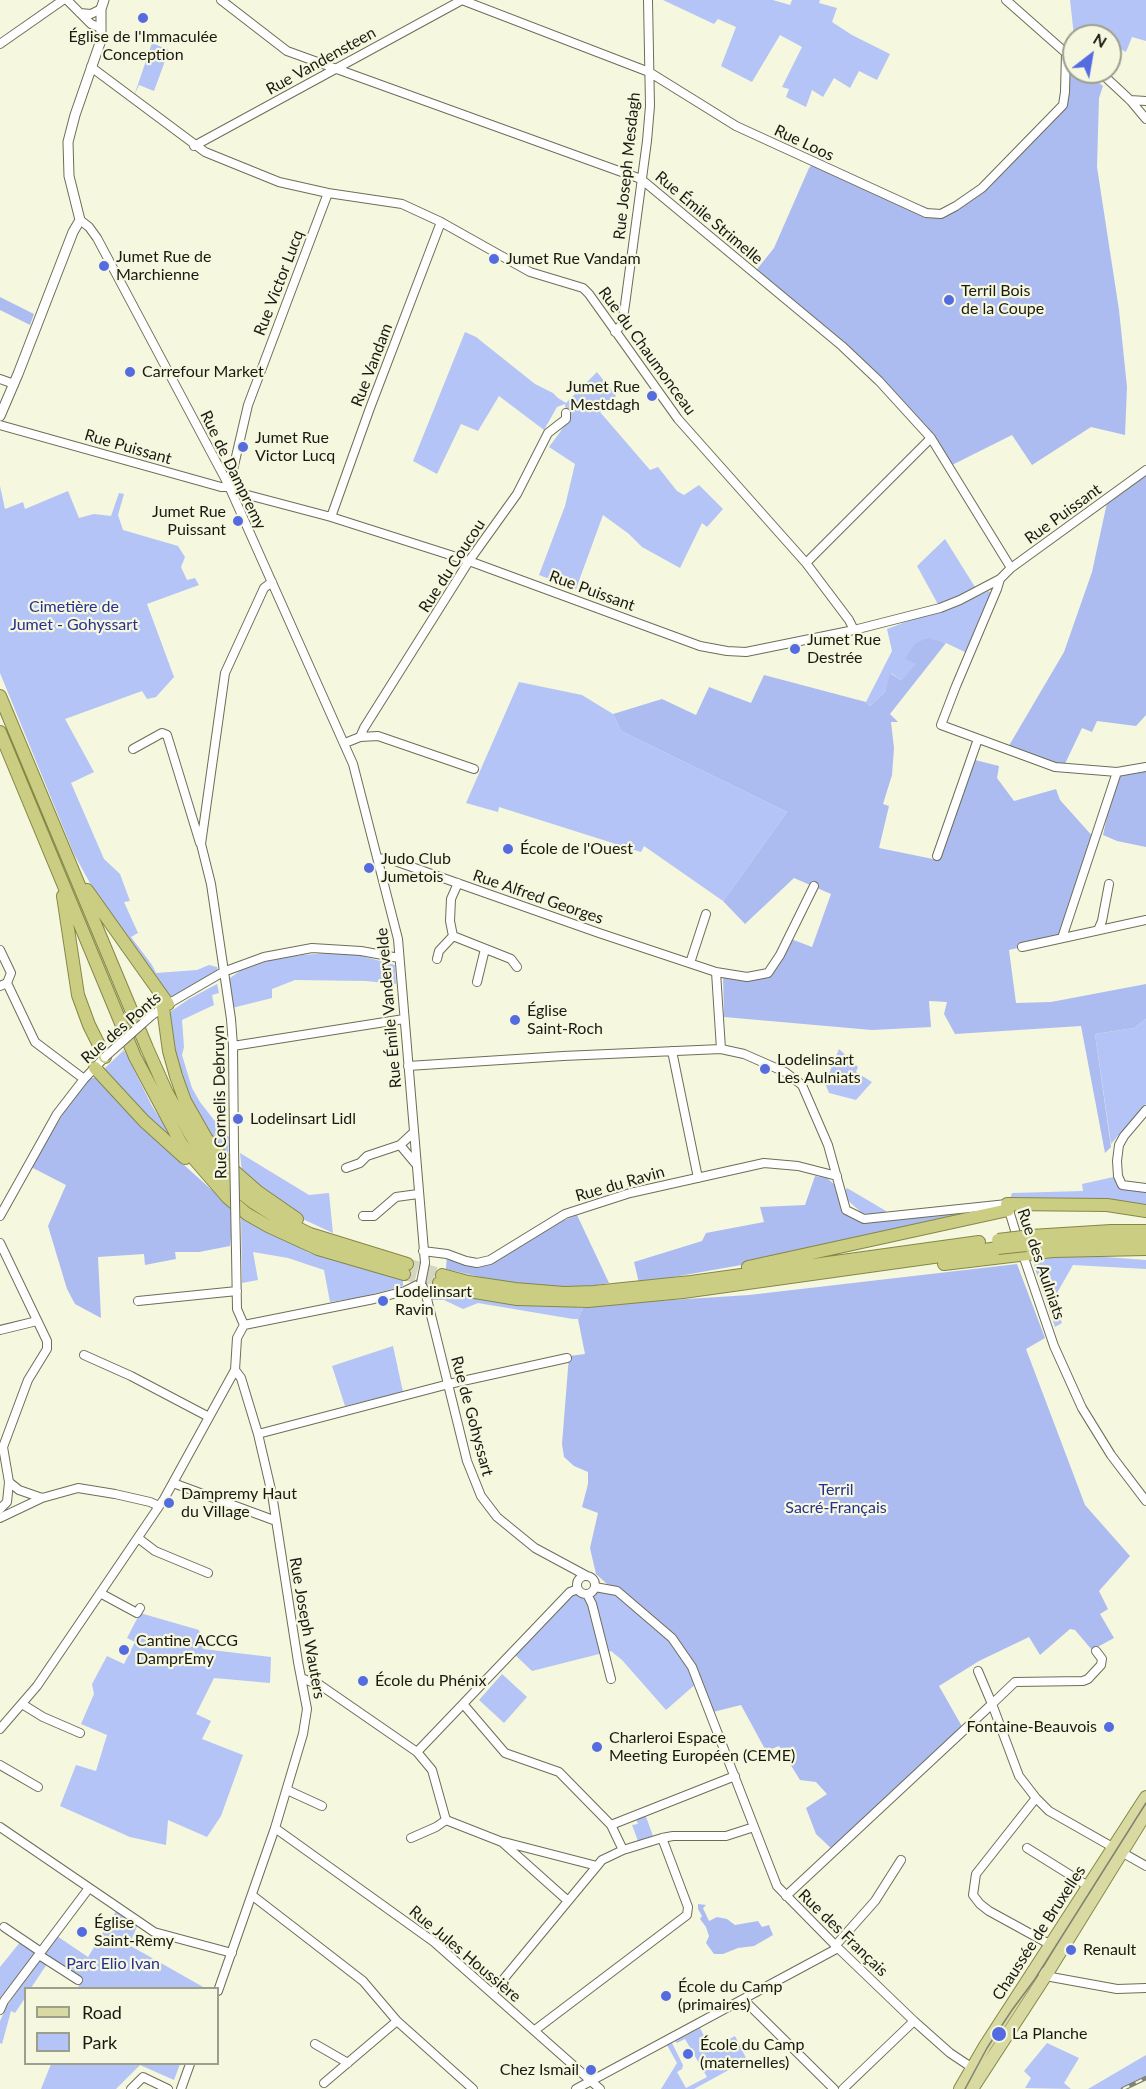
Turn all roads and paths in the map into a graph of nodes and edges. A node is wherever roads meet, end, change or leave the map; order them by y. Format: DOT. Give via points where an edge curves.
graph roads {
  1 [pos="65,0"];
  2 [pos="220,0"];
  3 [pos="462,0"];
  4 [pos="648,0"];
  5 [pos="1006,0"];
  6 [pos="103,5"];
  7 [pos="78,12"];
  8 [pos="101,28"];
  9 [pos="0,44"];
  10 [pos="1062,49"];
  11 [pos="91,67"];
  12 [pos="335,69"];
  13 [pos="649,72"];
  14 [pos="1065,84"];
  15 [pos="1113,84"];
  16 [pos="1130,100"];
  17 [pos="1146,101"];
  18 [pos="1146,119"];
  19 [pos="194,146"];
  20 [pos="640,179"];
  21 [pos="328,193"];
  22 [pos="80,220"];
  23 [pos="441,222"];
  24 [pos="615,332"];
  25 [pos="0,379"];
  26 [pos="14,384"];
  27 [pos="566,413"];
  28 [pos="0,416"];
  29 [pos="0,425"];
  30 [pos="931,438"];
  31 [pos="1146,470"];
  32 [pos="229,487"];
  33 [pos="331,517"];
  34 [pos="469,561"];
  35 [pos="806,563"];
  36 [pos="1011,568"];
  37 [pos="1000,579"];
  38 [pos="272,582"];
  39 [pos="854,630"];
  40 [pos="0,696"];
  41 [pos="0,732"];
  42 [pos="360,737"];
  43 [pos="978,739"];
  44 [pos="345,743"];
  45 [pos="133,749"];
  46 [pos="1146,767"];
  47 [pos="474,769"];
  48 [pos="1117,772"];
  49 [pos="201,844"];
  50 [pos="65,853"];
  51 [pos="937,856"];
  52 [pos="378,858"];
  53 [pos="58,871"];
  54 [pos="458,883"];
  55 [pos="1109,884"];
  56 [pos="814,886"];
  57 [pos="706,914"];
  58 [pos="1146,920"];
  59 [pos="1098,930"];
  60 [pos="453,936"];
  61 [pos="1062,938"];
  62 [pos="1022,947"];
  63 [pos="485,949"];
  64 [pos="0,950"];
  65 [pos="399,958"];
  66 [pos="436,959"];
  67 [pos="690,963"];
  68 [pos="517,967"];
  69 [pos="223,972"];
  70 [pos="716,972"];
  71 [pos="477,982"];
  72 [pos="3,985"];
  73 [pos="165,1006"];
  74 [pos="404,1019"];
  75 [pos="233,1046"];
  76 [pos="721,1049"];
  77 [pos="672,1051"];
  78 [pos="105,1057"];
  79 [pos="408,1066"];
  80 [pos="95,1068"];
  81 [pos="84,1079"];
  82 [pos="1146,1110"];
  83 [pos="413,1133"];
  84 [pos="400,1145"];
  85 [pos="415,1163"];
  86 [pos="346,1168"];
  87 [pos="837,1176"];
  88 [pos="698,1178"];
  89 [pos="210,1179"];
  90 [pos="1146,1188"];
  91 [pos="418,1194"];
  92 [pos="4,1204"];
  93 [pos="1008,1207"];
  94 [pos="1146,1211"];
  95 [pos="0,1216"];
  96 [pos="363,1216"];
  97 [pos="1146,1231"];
  98 [pos="1146,1240"];
  99 [pos="0,1243"];
  100 [pos="998,1244"];
  101 [pos="1146,1249"];
  102 [pos="363,1250"];
  103 [pos="423,1251"];
  104 [pos="1024,1256"];
  105 [pos="441,1279"];
  106 [pos="420,1286"];
  107 [pos="687,1287"];
  108 [pos="237,1291"];
  109 [pos="138,1301"];
  110 [pos="37,1321"];
  111 [pos="244,1325"];
  112 [pos="0,1330"];
  113 [pos="84,1355"];
  114 [pos="567,1358"];
  115 [pos="235,1370"];
  116 [pos="449,1384"];
  117 [pos="209,1417"];
  118 [pos="258,1434"];
  119 [pos="9,1482"];
  120 [pos="173,1483"];
  121 [pos="42,1498"];
  122 [pos="1146,1501"];
  123 [pos="159,1506"];
  124 [pos="0,1509"];
  125 [pos="0,1518"];
  126 [pos="276,1521"];
  127 [pos="138,1538"];
  128 [pos="208,1573"];
  129 [pos="587,1576"];
  130 [pos="595,1587"];
  131 [pos="578,1588"];
  132 [pos="100,1593"];
  133 [pos="587,1594"];
  134 [pos="140,1608"];
  135 [pos="1096,1651"];
  136 [pos="978,1671"];
  137 [pos="301,1678"];
  138 [pos="611,1679"];
  139 [pos="22,1704"];
  140 [pos="992,1704"];
  141 [pos="464,1705"];
  142 [pos="0,1729"];
  143 [pos="80,1733"];
  144 [pos="417,1752"];
  145 [pos="0,1765"];
  146 [pos="735,1776"];
  147 [pos="38,1786"];
  148 [pos="287,1790"];
  149 [pos="1146,1797"];
  150 [pos="1036,1798"];
  151 [pos="322,1806"];
  152 [pos="1146,1813"];
  153 [pos="446,1820"];
  154 [pos="611,1825"];
  155 [pos="1138,1826"];
  156 [pos="0,1827"];
  157 [pos="754,1827"];
  158 [pos="275,1828"];
  159 [pos="411,1838"];
  160 [pos="662,1838"];
  161 [pos="502,1842"];
  162 [pos="1027,1848"];
  163 [pos="623,1850"];
  164 [pos="1117,1850"];
  165 [pos="901,1860"];
  166 [pos="597,1866"];
  167 [pos="1146,1866"];
  168 [pos="89,1888"];
  169 [pos="1093,1889"];
  170 [pos="253,1896"];
  171 [pos="786,1896"];
  172 [pos="568,1901"];
  173 [pos="4,1927"];
  174 [pos="1051,1945"];
  175 [pos="837,1947"];
  176 [pos="40,1953"];
  177 [pos="232,1953"];
  178 [pos="1041,1972"];
  179 [pos="78,1980"];
  180 [pos="219,1988"];
  181 [pos="1146,1988"];
  182 [pos="492,1993"];
  183 [pos="744,2000"];
  184 [pos="0,2010"];
  185 [pos="398,2021"];
  186 [pos="914,2021"];
  187 [pos="535,2030"];
  188 [pos="315,2044"];
  189 [pos="348,2063"];
  190 [pos="190,2065"];
  191 [pos="976,2071"];
  192 [pos="591,2081"];
  193 [pos="324,2083"];
  194 [pos="131,2089"];
  195 [pos="168,2089"];
  196 [pos="180,2089"];
  197 [pos="473,2089"];
  198 [pos="576,2089"];
  199 [pos="600,2089"];
  200 [pos="834,2089"];
  201 [pos="843,2089"];
  202 [pos="960,2089"];
  203 [pos="972,2089"];
  1 -- 7 [label="street"];
  1 -- 9 [label="street"];
  2 -- 12 [label="street, Rue Émile Strimelle" via="287,51"];
  3 -- 12 [label="street, Rue Vandensteen"];
  3 -- 13 [label="street, Rue Loos"];
  4 -- 13 [label="street, Rue Joseph Mesdagh"];
  5 -- 10 [label="street"];
  6 -- 7 [label="street" via="91,14"];
  6 -- 8 [label="street"];
  7 -- 8 [label="street"];
  8 -- 11 [label="street"];
  11 -- 19 [label="street, Rue du Chaumonceau"];
  11 -- 22 [label="street" via="72,124 68,150 71,188"];
  12 -- 19 [label="street, Rue Vandensteen"];
  12 -- 20 [label="street, Rue Émile Strimelle"];
  13 -- 14 [label="street, Rue Loos" via="736,126 907,205 940,214 982,188 1063,105"];
  13 -- 20 [label="street, Rue Joseph Mesdagh" via="650,106"];
  15 -- 16 [label="street"];
  16 -- 17 [label="street"];
  16 -- 18 [label="street"];
  19 -- 21 [label="street, Rue du Chaumonceau" via="279,182"];
  20 -- 24 [label="street, Rue Joseph Mesdagh" via="622,324"];
  20 -- 30 [label="street, Rue Émile Strimelle" via="842,346"];
  21 -- 23 [label="street, Rue du Chaumonceau" via="402,204"];
  21 -- 32 [label="street, Rue Victor Lucq" via="248,405"];
  22 -- 26 [label="street"];
  22 -- 32 [label="street, Rue de Dampremy" via="97,238"];
  23 -- 24 [label="street, Rue du Chaumonceau" via="530,272 583,288"];
  23 -- 33 [label="street, Rue Vandam"];
  24 -- 35 [label="street, Rue du Chaumonceau" via="678,419"];
  25 -- 26 [label="street"];
  26 -- 28 [label="street"];
  27 -- 34 [label="street, Rue du Coucou" via="566,419 548,433 517,494"];
  29 -- 32 [label="street, Rue Puissant"];
  30 -- 35 [label="street"];
  30 -- 36 [label="street, Rue Émile Strimelle"];
  31 -- 36 [label="street, Rue Puissant"];
  32 -- 33 [label="street, Rue Puissant"];
  32 -- 38 [label="street, Rue de Dampremy"];
  33 -- 34 [label="street, Rue Puissant"];
  34 -- 39 [label="street, Rue Puissant" via="700,646 727,651 746,652"];
  34 -- 42 [label="street, Rue du Coucou"];
  35 -- 39 [label="street, Rue du Chaumonceau"];
  36 -- 37 [label="street, Rue Puissant"];
  37 -- 39 [label="street, Rue Puissant" via="940,608"];
  37 -- 43 [label="street" via="941,725"];
  38 -- 44 [label="street, Rue de Dampremy"];
  38 -- 49 [label="street, Rue Cornelis Debruyn" via="264,588 225,673"];
  40 -- 50 [label="highway"];
  41 -- 53 [label="highway"];
  42 -- 44 [label="street"];
  42 -- 47 [label="street" via="378,736"];
  43 -- 48 [label="street" via="1054,767"];
  43 -- 51 [label="street"];
  44 -- 52 [label="street, Rue Émile Vandervelde"];
  45 -- 49 [label="street, Rue Cornelis Debruyn" via="167,735"];
  46 -- 48 [label="street"];
  48 -- 61 [label="street"];
  49 -- 69 [label="street, Rue Cornelis Debruyn" via="211,884"];
  50 -- 73 [label="highway"];
  50 -- 102 [label="highway" via="167,1093 193,1139 220,1173 254,1203 310,1234"];
  52 -- 54 [label="street, Rue Alfred Georges" via="385,857"];
  52 -- 65 [label="street, Rue Émile Vandervelde" via="396,928"];
  53 -- 78 [label="highway" via="78,995"];
  53 -- 89 [label="highway" via="135,1057 182,1145"];
  54 -- 60 [label="street" via="451,899"];
  54 -- 67 [label="street, Rue Alfred Georges"];
  55 -- 59 [label="street"];
  56 -- 70 [label="street, Rue Alfred Georges" via="768,972 747,977"];
  57 -- 67 [label="street"];
  58 -- 59 [label="street"];
  59 -- 61 [label="street"];
  60 -- 63 [label="street"];
  60 -- 66 [label="street"];
  61 -- 62 [label="street"];
  63 -- 68 [label="street" via="511,959"];
  63 -- 71 [label="street"];
  64 -- 72 [label="street" via="11,973"];
  65 -- 69 [label="street, Rue des Ponts" via="312,948 264,957"];
  65 -- 74 [label="street, Rue Émile Vandervelde"];
  67 -- 70 [label="street, Rue Alfred Georges"];
  69 -- 73 [label="street, Rue des Ponts"];
  69 -- 75 [label="street, Rue Cornelis Debruyn"];
  70 -- 76 [label="street"];
  72 -- 81 [label="street" via="35,1042"];
  73 -- 78 [label="street, Rue des Ponts, bridge"];
  73 -- 102 [label="highway" via="169,1051 185,1101 206,1138 233,1170 286,1213"];
  74 -- 75 [label="street"];
  74 -- 79 [label="street, Rue Émile Vandervelde"];
  75 -- 108 [label="street, Rue Cornelis Debruyn, bridge"];
  76 -- 77 [label="street"];
  76 -- 87 [label="street, Rue des Aulniats" via="744,1054 795,1078 807,1093"];
  77 -- 79 [label="street"];
  77 -- 88 [label="street"];
  78 -- 80 [label="street, Rue des Ponts"];
  79 -- 83 [label="street, Rue Émile Vandervelde"];
  80 -- 81 [label="street, Rue des Ponts"];
  80 -- 89 [label="highway" via="144,1121"];
  81 -- 92 [label="street, Rue des Ponts" via="57,1114"];
  82 -- 90 [label="street" via="1119,1144 1117,1161 1122,1185"];
  83 -- 84 [label="street"];
  83 -- 85 [label="street, Rue Émile Vandervelde"];
  84 -- 85 [label="street"];
  84 -- 86 [label="street"];
  85 -- 91 [label="street, Rue Émile Vandervelde"];
  87 -- 88 [label="street, Rue du Ravin" via="798,1166 764,1163"];
  87 -- 93 [label="street, Rue des Aulniats" via="846,1210 864,1219"];
  88 -- 103 [label="street, Rue du Ravin" via="630,1193 565,1214 490,1260 477,1263"];
  89 -- 102 [label="highway" via="247,1214 291,1238 318,1249 405,1269"];
  91 -- 96 [label="street" via="396,1197 374,1216"];
  91 -- 103 [label="street, Rue Émile Vandervelde"];
  92 -- 95 [label="street, Rue des Ponts"];
  93 -- 94 [label="highway" via="1107,1205"];
  93 -- 104 [label="street, Rue des Aulniats"];
  93 -- 107 [label="highway" via="721,1273"];
  97 -- 100 [label="highway, bridge" via="1111,1231"];
  98 -- 100 [label="highway, bridge"];
  99 -- 110 [label="street"];
  100 -- 107 [label="highway"];
  101 -- 104 [label="highway" via="1053,1251"];
  103 -- 106 [label="street, Rue Émile Vandervelde, bridge" via="425,1263"];
  104 -- 107 [label="highway" via="710,1294"];
  104 -- 122 [label="street, Rue des Aulniats" via="1054,1346 1082,1408"];
  105 -- 107 [label="highway" via="496,1296 544,1301 597,1301"];
  106 -- 111 [label="street"];
  106 -- 116 [label="street, Rue de Gohyssart"];
  108 -- 109 [label="street"];
  108 -- 111 [label="street, Rue Cornelis Debruyn" via="237,1309"];
  110 -- 112 [label="street"];
  110 -- 119 [label="street" via="47,1349 28,1380 3,1447"];
  111 -- 115 [label="street" via="237,1338"];
  113 -- 117 [label="street"];
  114 -- 116 [label="street"];
  115 -- 117 [label="street"];
  115 -- 118 [label="street, Rue Joseph Wauters"];
  116 -- 118 [label="street"];
  116 -- 129 [label="street, Rue de Gohyssart" via="467,1461 492,1512 535,1548"];
  117 -- 120 [label="street"];
  118 -- 126 [label="street, Rue Joseph Wauters"];
  119 -- 121 [label="street"];
  119 -- 124 [label="street" via="7,1502"];
  120 -- 123 [label="street"];
  120 -- 126 [label="street"];
  121 -- 123 [label="street" via="78,1488"];
  121 -- 125 [label="street"];
  123 -- 127 [label="street"];
  126 -- 137 [label="street, Rue Joseph Wauters"];
  127 -- 128 [label="street" via="155,1551"];
  127 -- 132 [label="street"];
  129 -- 130 [label="street, Rue de Gohyssart"];
  129 -- 131 [label="street" via="581,1578"];
  130 -- 133 [label="street"];
  130 -- 146 [label="street" via="617,1591 672,1638 692,1667"];
  131 -- 133 [label="street"];
  131 -- 141 [label="street"];
  132 -- 134 [label="street" via="137,1613"];
  132 -- 139 [label="street"];
  133 -- 138 [label="street"];
  135 -- 140 [label="street" via="1101,1665 1088,1679 1015,1682"];
  136 -- 140 [label="street"];
  137 -- 144 [label="street" via="320,1685"];
  137 -- 148 [label="street, Rue Joseph Wauters" via="307,1708"];
  139 -- 142 [label="street"];
  139 -- 143 [label="street"];
  140 -- 150 [label="street" via="1019,1776"];
  140 -- 171 [label="street"];
  141 -- 144 [label="street"];
  141 -- 154 [label="street" via="505,1753 559,1772"];
  144 -- 153 [label="street" via="432,1770"];
  145 -- 147 [label="street"];
  146 -- 154 [label="street"];
  146 -- 157 [label="street, Rue des Français"];
  148 -- 151 [label="street"];
  148 -- 158 [label="street, Rue Joseph Wauters"];
  149 -- 155 [label="main road, Chaussée de Bruxelles"];
  150 -- 164 [label="street" via="1049,1811"];
  150 -- 174 [label="street" via="976,1874 973,1895 980,1904"];
  152 -- 155 [label="main road, Chaussée de Bruxelles"];
  153 -- 159 [label="street"];
  153 -- 161 [label="street"];
  154 -- 163 [label="street"];
  155 -- 164 [label="main road, Chaussée de Bruxelles"];
  156 -- 168 [label="street"];
  157 -- 160 [label="street" via="726,1836"];
  157 -- 171 [label="street, Rue des Français" via="777,1886"];
  158 -- 170 [label="street, Rue Joseph Wauters"];
  158 -- 182 [label="street, Rue Jules Houssière" via="434,1942"];
  160 -- 163 [label="street"];
  160 -- 187 [label="street" via="688,1907 687,1914"];
  161 -- 166 [label="street"];
  161 -- 172 [label="street"];
  162 -- 169 [label="street"];
  163 -- 166 [label="street"];
  164 -- 167 [label="street"];
  164 -- 169 [label="main road, Chaussée de Bruxelles"];
  165 -- 175 [label="street" via="875,1901"];
  166 -- 172 [label="street"];
  168 -- 176 [label="street"];
  168 -- 177 [label="street" via="154,1932"];
  169 -- 174 [label="main road, Chaussée de Bruxelles"];
  169 -- 178 [label="main road, Chaussée de Bruxelles"];
  170 -- 177 [label="street, Rue Joseph Wauters"];
  170 -- 185 [label="street" via="363,1981"];
  171 -- 175 [label="street, Rue des Français"];
  172 -- 182 [label="street"];
  173 -- 176 [label="street"];
  174 -- 178 [label="main road, Chaussée de Bruxelles"];
  175 -- 183 [label="street"];
  175 -- 186 [label="street, Rue des Français"];
  176 -- 179 [label="street"];
  176 -- 184 [label="street"];
  177 -- 180 [label="street, Rue Joseph Wauters"];
  178 -- 181 [label="street" via="1117,1989"];
  178 -- 191 [label="main road, Chaussée de Bruxelles"];
  182 -- 187 [label="street, Rue Jules Houssière"];
  183 -- 192 [label="street"];
  183 -- 200 [label="street"];
  185 -- 189 [label="street"];
  185 -- 197 [label="street"];
  186 -- 191 [label="street, Rue des Français"];
  186 -- 201 [label="street"];
  187 -- 192 [label="street, Rue Jules Houssière"];
  188 -- 189 [label="street"];
  189 -- 193 [label="street"];
  190 -- 196 [label="street"];
  191 -- 202 [label="main road, Chaussée de Bruxelles"];
  191 -- 203 [label="main road, Chaussée de Bruxelles"];
  192 -- 198 [label="street"];
  192 -- 199 [label="street, Rue Jules Houssière"];
  194 -- 195 [label="street" via="142,2077"];
}
